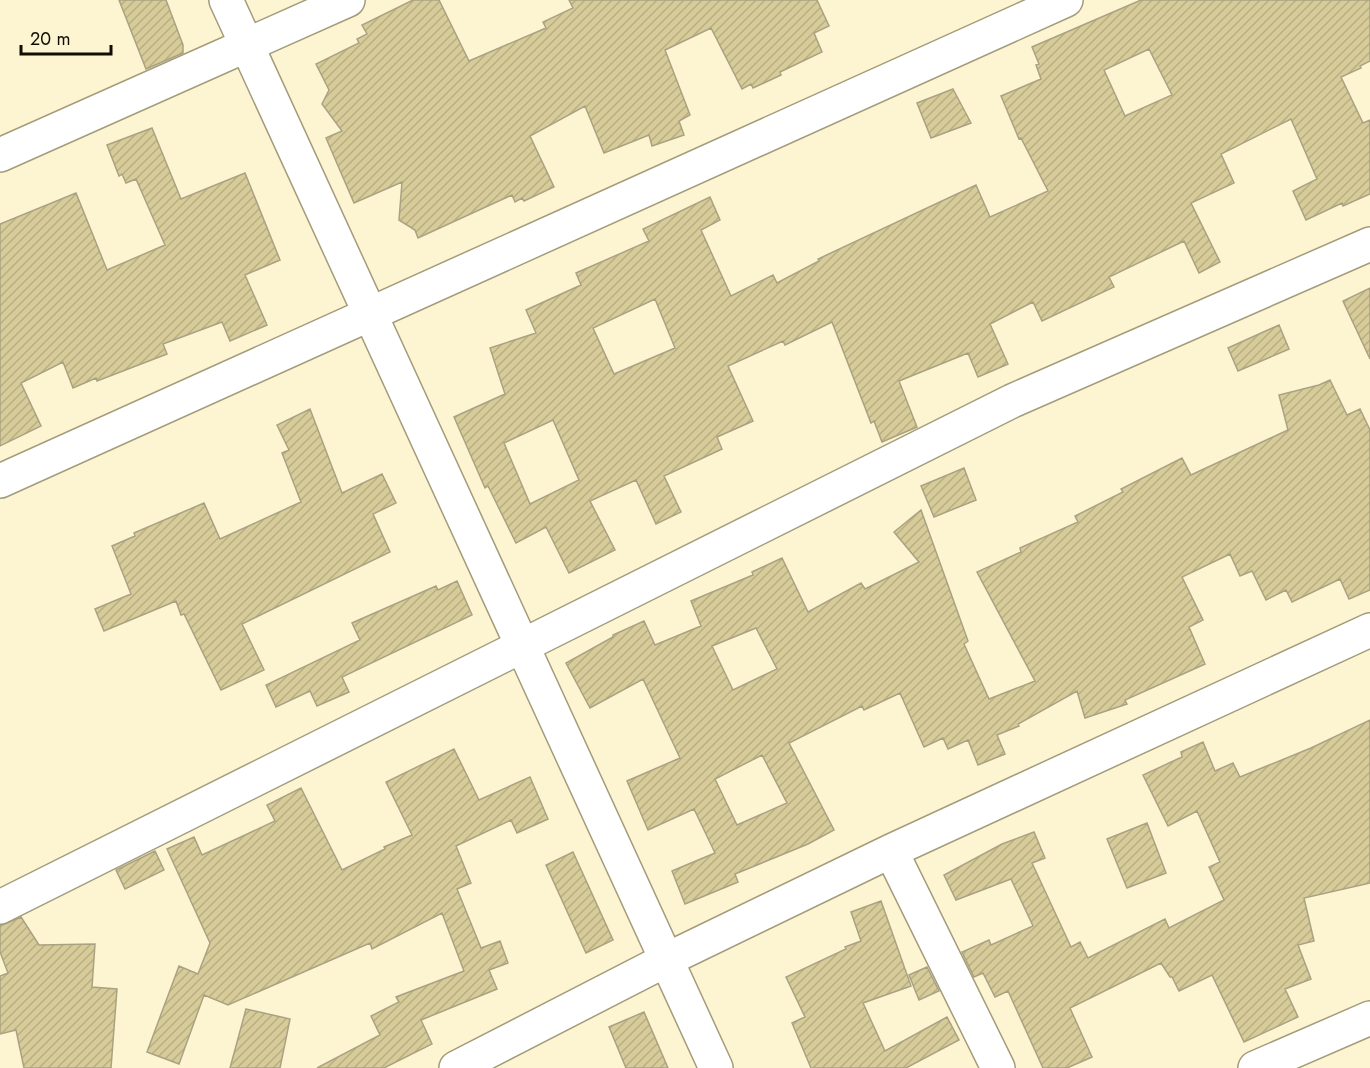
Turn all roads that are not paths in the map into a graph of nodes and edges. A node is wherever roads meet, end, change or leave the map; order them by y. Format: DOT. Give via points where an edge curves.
graph roads {
  1 [pos="226,0"];
  2 [pos="348,0"];
  3 [pos="1066,0"];
  4 [pos="247,45"];
  5 [pos="0,155"];
  6 [pos="1370,244"];
  7 [pos="370,314"];
  8 [pos="0,481"];
  9 [pos="1370,630"];
  10 [pos="523,647"];
  11 [pos="891,851"];
  12 [pos="0,907"];
  13 [pos="666,960"];
  14 [pos="1370,1018"];
  15 [pos="456,1068"];
  16 [pos="716,1068"];
  17 [pos="998,1068"];
  18 [pos="1255,1068"];
  1 -- 4 [label="street"];
  2 -- 4 [label="street"];
  3 -- 7 [label="street"];
  4 -- 5 [label="street"];
  4 -- 7 [label="street"];
  6 -- 10 [label="street" via="1012,402"];
  7 -- 8 [label="street"];
  7 -- 10 [label="street"];
  9 -- 11 [label="street"];
  10 -- 12 [label="street"];
  10 -- 13 [label="street"];
  11 -- 13 [label="street"];
  11 -- 17 [label="street"];
  13 -- 15 [label="street"];
  13 -- 16 [label="street"];
  14 -- 18 [label="street"];
}
